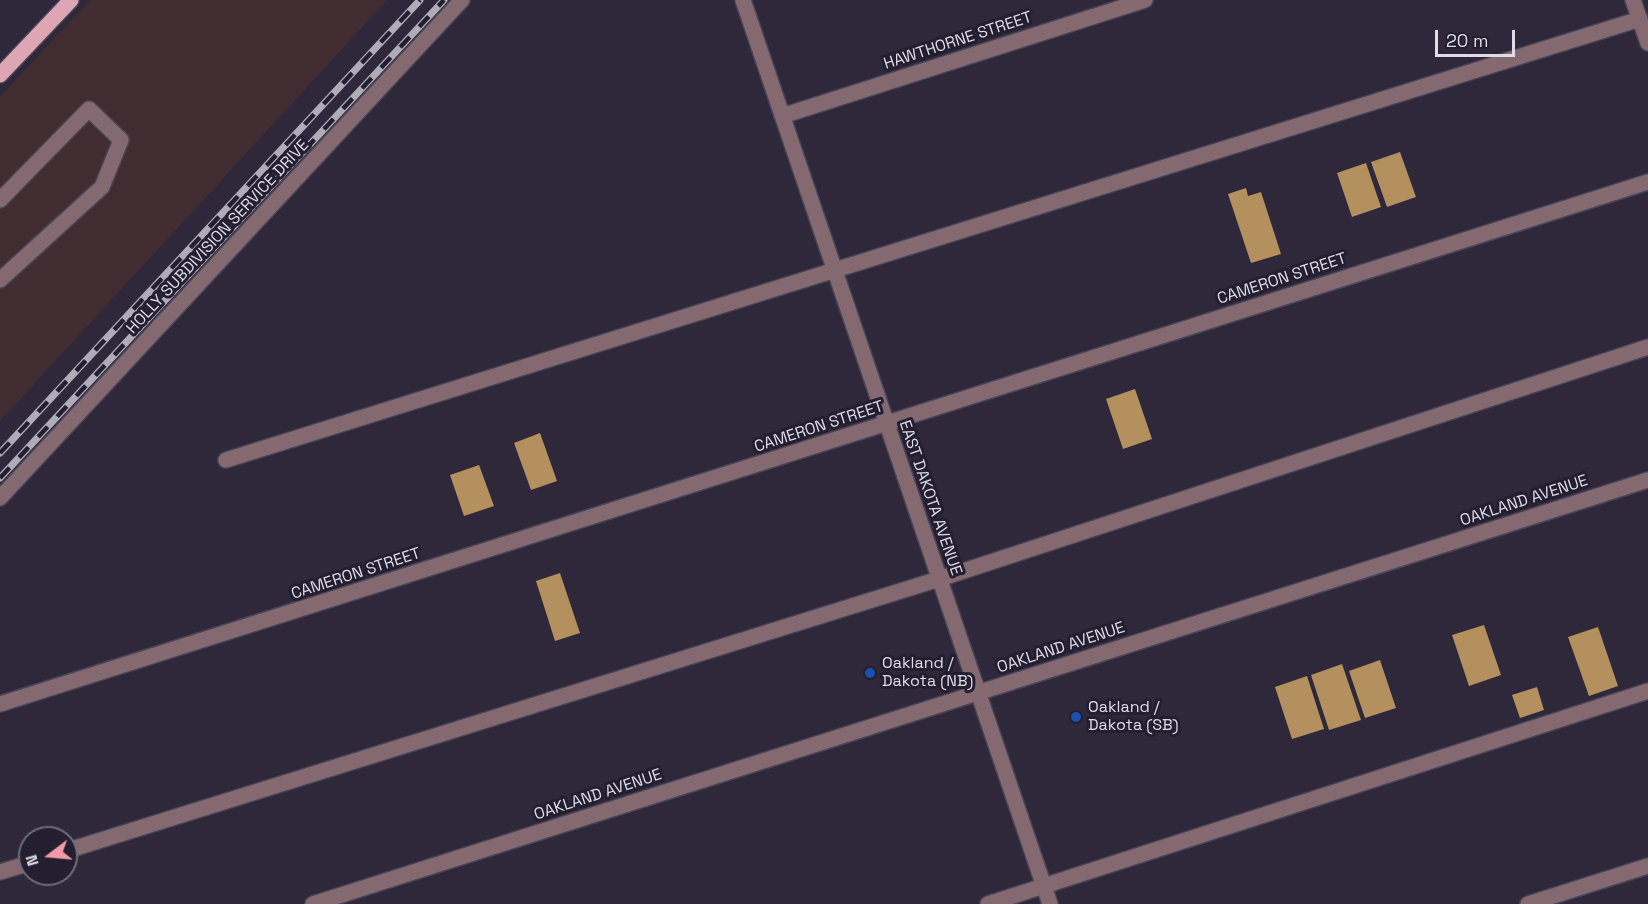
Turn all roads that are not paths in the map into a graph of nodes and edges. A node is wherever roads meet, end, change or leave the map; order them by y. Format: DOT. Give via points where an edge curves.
graph roads {
  1 [pos="70,0"];
  2 [pos="462,0"];
  3 [pos="743,0"];
  4 [pos="1145,0"];
  5 [pos="1634,0"];
  6 [pos="1640,19"];
  7 [pos="1648,43"];
  8 [pos="0,75"];
  9 [pos="782,116"];
  10 [pos="1648,182"];
  11 [pos="0,200"];
  12 [pos="834,271"];
  13 [pos="0,280"];
  14 [pos="1648,347"];
  15 [pos="886,424"];
  16 [pos="226,460"];
  17 [pos="1648,480"];
  18 [pos="0,498"];
  19 [pos="939,579"];
  20 [pos="1648,690"];
  21 [pos="979,693"];
  22 [pos="0,704"];
  23 [pos="78,848"];
  24 [pos="1648,866"];
  25 [pos="18,867"];
  26 [pos="0,872"];
  27 [pos="1044,886"];
  28 [pos="313,904"];
  29 [pos="988,904"];
  30 [pos="1050,904"];
  31 [pos="1528,904"];
  1 -- 8 [label="main road"];
  2 -- 18 [label="street, HOLLY SUBDIVISION SERVICE DRIVE"];
  3 -- 9 [label="street, EAST DAKOTA AVENUE"];
  4 -- 9 [label="street, HAWTHORNE STREET"];
  5 -- 6 [label="street"];
  6 -- 7 [label="street"];
  6 -- 12 [label="street"];
  9 -- 12 [label="street, EAST DAKOTA AVENUE"];
  10 -- 15 [label="street, CAMERON STREET"];
  11 -- 13 [label="street" via="89,109 120,140 102,187"];
  12 -- 15 [label="street, EAST DAKOTA AVENUE"];
  12 -- 16 [label="street"];
  14 -- 19 [label="street"];
  15 -- 19 [label="street, EAST DAKOTA AVENUE"];
  15 -- 22 [label="street, CAMERON STREET"];
  17 -- 21 [label="street, OAKLAND AVENUE"];
  19 -- 21 [label="street, EAST DAKOTA AVENUE"];
  19 -- 23 [label="street"];
  20 -- 27 [label="street"];
  21 -- 27 [label="street, EAST DAKOTA AVENUE"];
  21 -- 28 [label="street, OAKLAND AVENUE"];
  24 -- 31 [label="street"];
  25 -- 26 [label="street"];
  27 -- 29 [label="street"];
  27 -- 30 [label="street, EAST DAKOTA AVENUE"];
}
